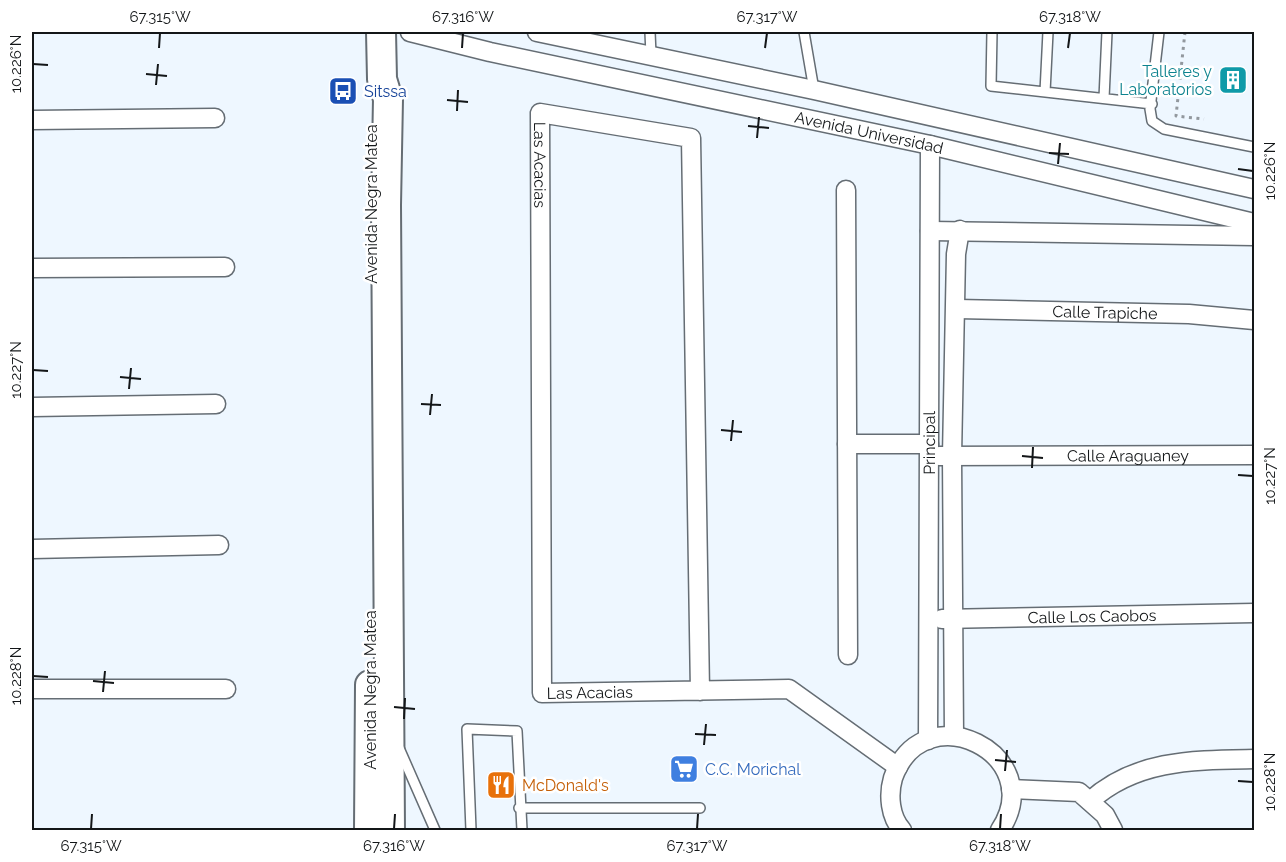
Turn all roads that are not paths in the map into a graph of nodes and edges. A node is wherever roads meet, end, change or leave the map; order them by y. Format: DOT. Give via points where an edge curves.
graph roads {
  1 [pos="381,32"];
  2 [pos="410,32"];
  3 [pos="537,32"];
  4 [pos="650,32"];
  5 [pos="804,32"];
  6 [pos="992,32"];
  7 [pos="1048,32"];
  8 [pos="1107,32"];
  9 [pos="1159,32"];
  10 [pos="651,55"];
  11 [pos="382,79"];
  12 [pos="814,90"];
  13 [pos="1045,92"];
  14 [pos="1104,98"];
  15 [pos="1152,104"];
  16 [pos="215,118"];
  17 [pos="32,120"];
  18 [pos="817,121"];
  19 [pos="930,145"];
  20 [pos="1254,147"];
  21 [pos="1254,189"];
  22 [pos="846,190"];
  23 [pos="1254,223"];
  24 [pos="960,230"];
  25 [pos="930,231"];
  26 [pos="1254,236"];
  27 [pos="225,267"];
  28 [pos="32,268"];
  29 [pos="957,309"];
  30 [pos="1254,320"];
  31 [pos="216,404"];
  32 [pos="32,407"];
  33 [pos="847,444"];
  34 [pos="929,450"];
  35 [pos="1254,455"];
  36 [pos="952,456"];
  37 [pos="219,545"];
  38 [pos="32,549"];
  39 [pos="1254,613"];
  40 [pos="928,619"];
  41 [pos="952,619"];
  42 [pos="848,655"];
  43 [pos="32,689"];
  44 [pos="226,689"];
  45 [pos="700,691"];
  46 [pos="390,726"];
  47 [pos="954,736"];
  48 [pos="928,740"];
  49 [pos="1254,759"];
  50 [pos="897,766"];
  51 [pos="1011,789"];
  52 [pos="1090,801"];
  53 [pos="519,808"];
  54 [pos="700,808"];
  55 [pos="369,831"];
  56 [pos="390,831"];
  57 [pos="435,831"];
  58 [pos="471,831"];
  59 [pos="522,831"];
  60 [pos="902,831"];
  61 [pos="1000,831"];
  62 [pos="1113,831"];
  1 -- 11 [label="main road"];
  2 -- 18 [label="street, Avenida Universidad"];
  3 -- 10 [label="street, Avenida Universidad"];
  4 -- 10 [label="lane"];
  5 -- 12 [label="lane"];
  6 -- 13 [label="lane" via="991,86"];
  7 -- 13 [label="lane"];
  8 -- 14 [label="lane"];
  9 -- 15 [label="lane"];
  10 -- 12 [label="street, Avenida Universidad"];
  11 -- 46 [label="main road, Avenida Negra Matea" via="388,99"];
  11 -- 55 [label="main road, Avenida Negra Matea" via="371,103"];
  12 -- 18 [label="street"];
  12 -- 21 [label="street, Avenida Universidad"];
  13 -- 14 [label="lane"];
  14 -- 15 [label="lane"];
  15 -- 20 [label="lane" via="1150,115 1159,127"];
  16 -- 17 [label="street"];
  18 -- 19 [label="street, Avenida Universidad"];
  19 -- 23 [label="street, Avenida Universidad"];
  19 -- 25 [label="street, Principal"];
  22 -- 33 [label="street"];
  24 -- 25 [label="street"];
  24 -- 26 [label="street"];
  24 -- 29 [label="street, Principal" via="956,254"];
  25 -- 34 [label="street, Principal"];
  27 -- 28 [label="street"];
  29 -- 30 [label="street, Calle Trapiche" via="1189,314"];
  29 -- 36 [label="street, Principal"];
  31 -- 32 [label="street"];
  33 -- 34 [label="street, Calle Araguaney"];
  33 -- 42 [label="street"];
  34 -- 36 [label="street, Calle Araguaney"];
  34 -- 40 [label="street, Principal"];
  35 -- 36 [label="street, Calle Araguaney"];
  36 -- 41 [label="street, Principal"];
  37 -- 38 [label="street"];
  39 -- 41 [label="street, Calle Los Caobos"];
  40 -- 41 [label="street, Calle Los Caobos"];
  40 -- 48 [label="street, Principal"];
  41 -- 47 [label="street, Principal"];
  43 -- 44 [label="street"];
  45 -- 45 [label="street, Las Acacias" via="542,693 540,113 691,138"];
  45 -- 50 [label="street, Las Acacias" via="789,688"];
  46 -- 56 [label="main road, Avenida Negra Matea"];
  46 -- 57 [label="lane"];
  47 -- 48 [label="street"];
  47 -- 51 [label="street" via="975,741 992,752 1005,769"];
  48 -- 50 [label="street" via="910,751"];
  49 -- 52 [label="street" via="1193,760 1146,769 1114,782"];
  50 -- 60 [label="street" via="891,786 891,807"];
  51 -- 52 [label="street" via="1079,792"];
  51 -- 61 [label="street" via="1010,810"];
  52 -- 62 [label="street" via="1105,815"];
  53 -- 54 [label="lane"];
  53 -- 58 [label="lane" via="517,730 467,729"];
  53 -- 59 [label="lane"];
}
